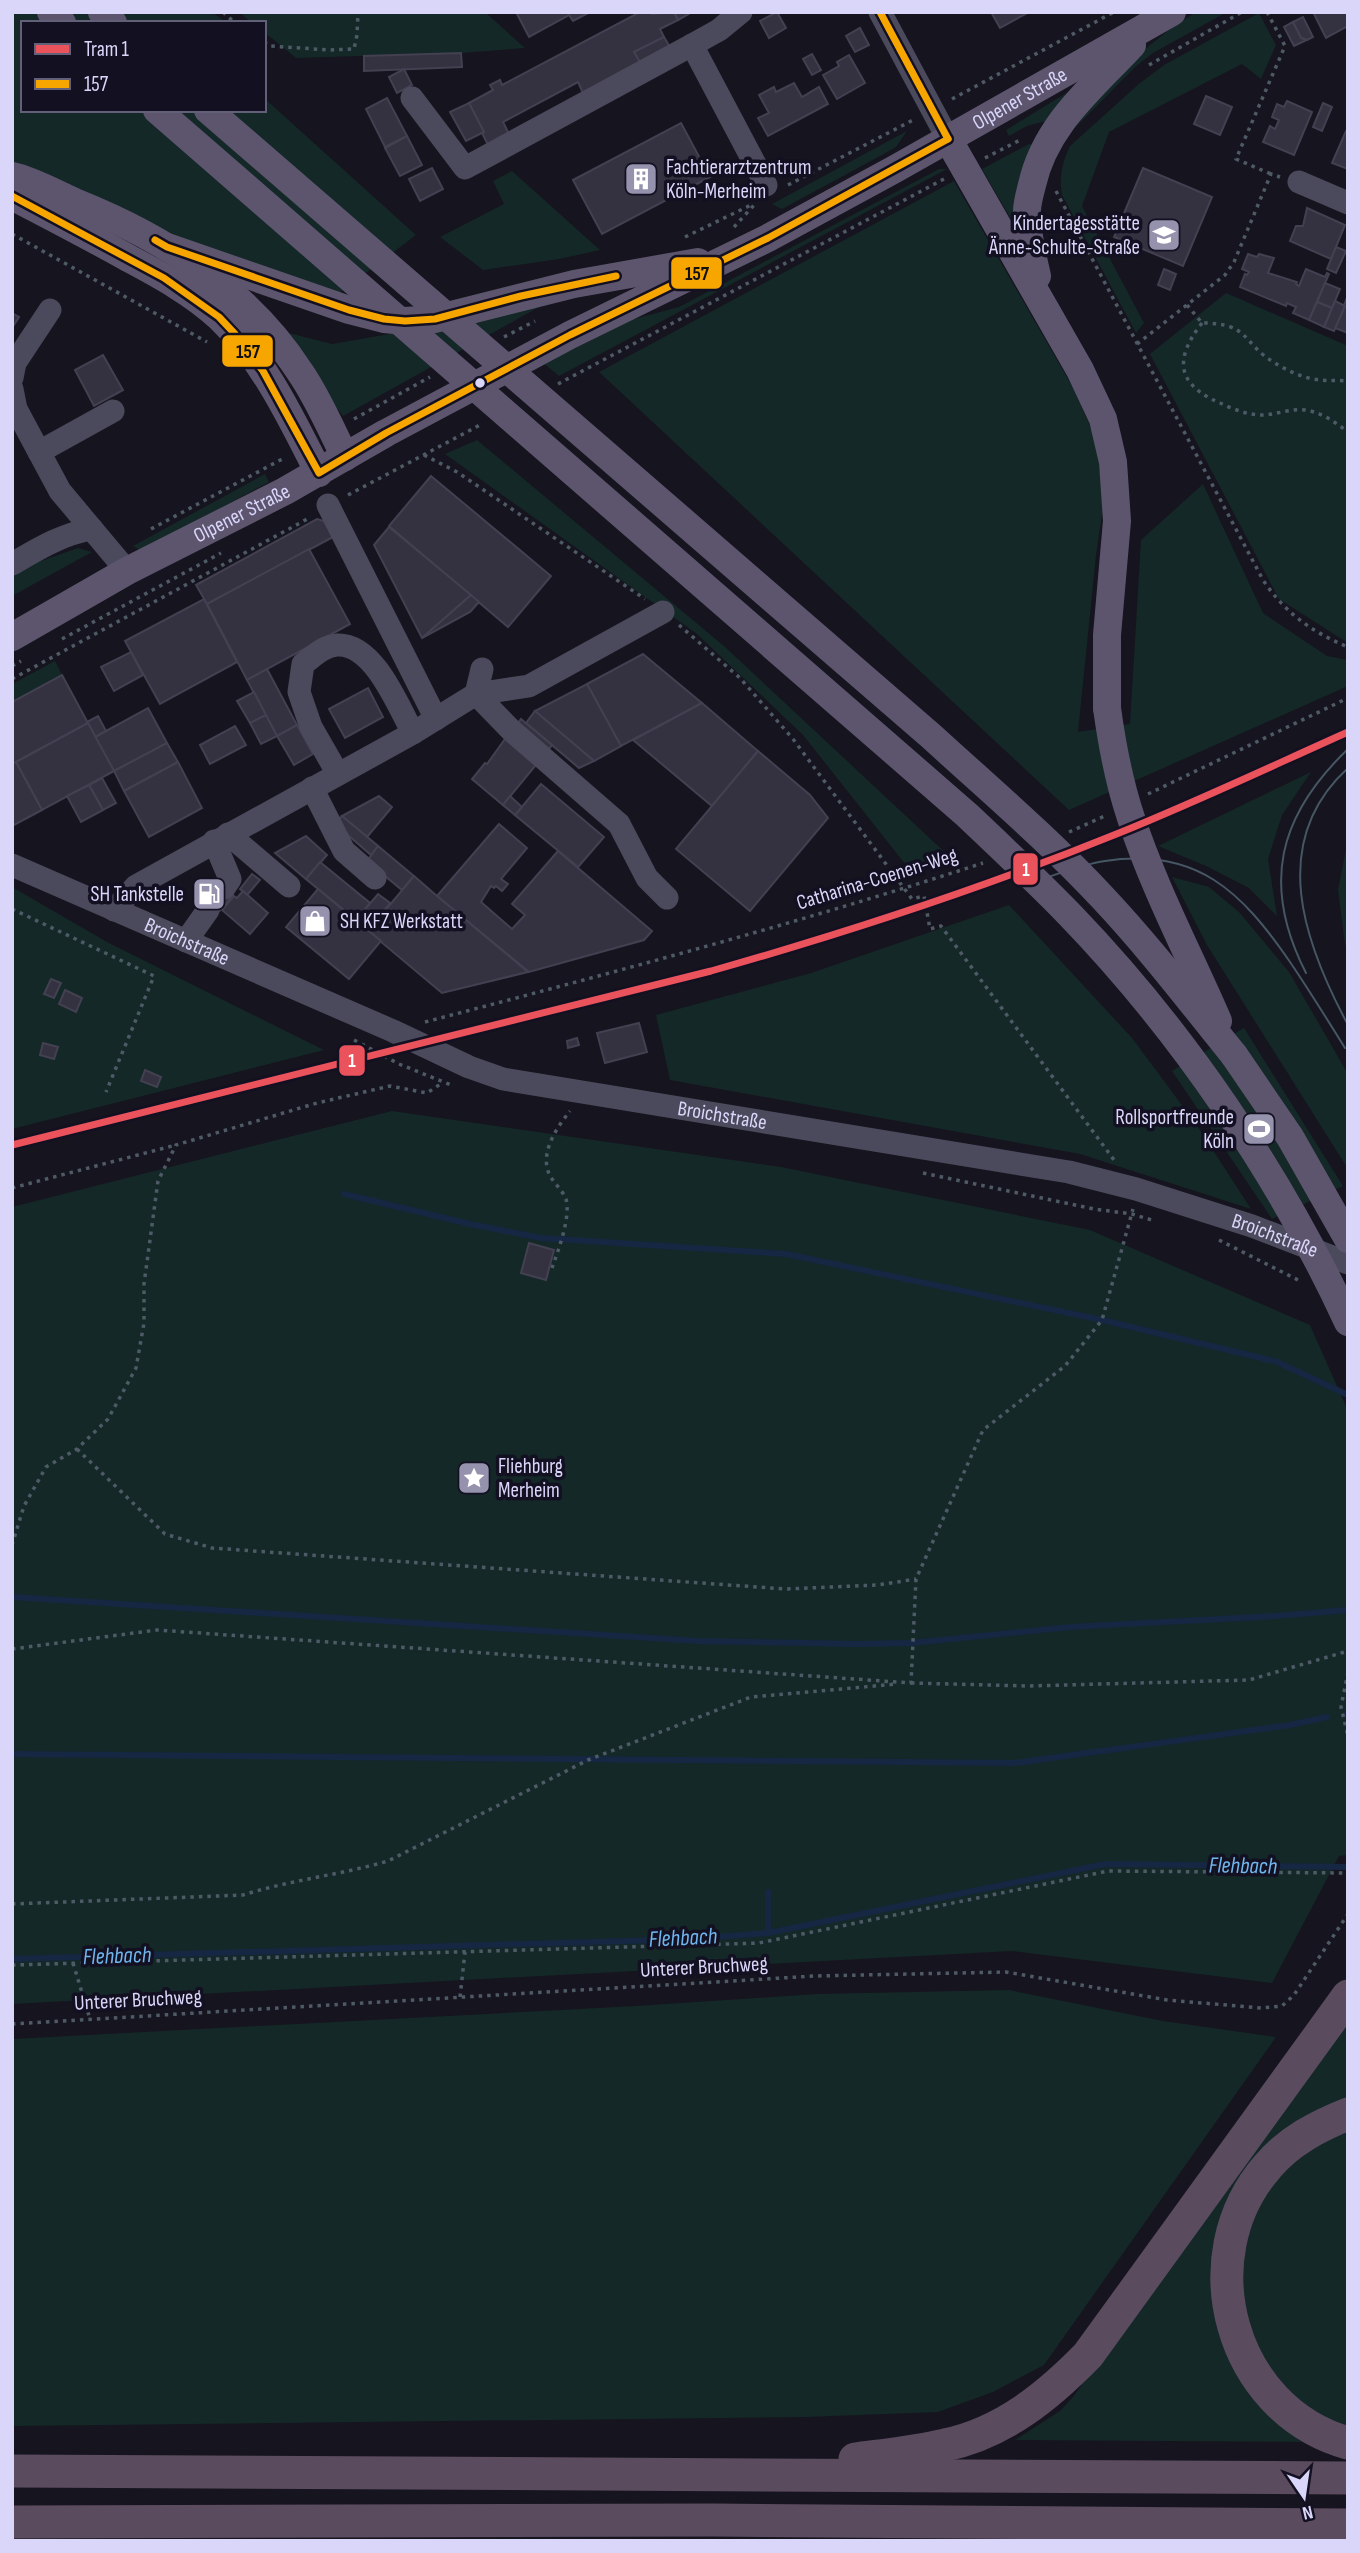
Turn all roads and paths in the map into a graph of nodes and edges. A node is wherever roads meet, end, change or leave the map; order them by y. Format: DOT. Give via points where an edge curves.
graph roads {
  1 [pos="358,12"];
  2 [pos="741,12"];
  3 [pos="880,12"];
  4 [pos="1242,12"];
  5 [pos="1267,12"];
  6 [pos="1161,19"];
  7 [pos="266,43"];
  8 [pos="692,45"];
  9 [pos="1146,67"];
  10 [pos="412,98"];
  11 [pos="159,112"];
  12 [pos="210,112"];
  13 [pos="1049,137"];
  14 [pos="948,139"];
  15 [pos="967,167"];
  16 [pos="1271,174"];
  17 [pos="12,176"];
  18 [pos="1299,182"];
  19 [pos="1055,185"];
  20 [pos="761,194"];
  21 [pos="12,196"];
  22 [pos="1348,203"];
  23 [pos="12,234"];
  24 [pos="682,239"];
  25 [pos="167,247"];
  26 [pos="729,258"];
  27 [pos="1043,303"];
  28 [pos="1187,305"];
  29 [pos="50,310"];
  30 [pos="1202,323"];
  31 [pos="210,344"];
  32 [pos="1137,344"];
  33 [pos="12,378"];
  34 [pos="1348,381"];
  35 [pos="556,385"];
  36 [pos="12,389"];
  37 [pos="113,411"];
  38 [pos="484,423"];
  39 [pos="1348,432"];
  40 [pos="40,452"];
  41 [pos="281,452"];
  42 [pos="424,455"];
  43 [pos="345,457"];
  44 [pos="276,462"];
  45 [pos="319,473"];
  46 [pos="328,505"];
  47 [pos="92,528"];
  48 [pos="225,551"];
  49 [pos="12,564"];
  50 [pos="127,571"];
  51 [pos="663,612"];
  52 [pos="58,641"];
  53 [pos="1348,647"];
  54 [pos="18,648"];
  55 [pos="12,666"];
  56 [pos="482,669"];
  57 [pos="12,679"];
  58 [pos="476,694"];
  59 [pos="1348,698"];
  60 [pos="436,719"];
  61 [pos="413,733"];
  62 [pos="338,774"];
  63 [pos="312,788"];
  64 [pos="1141,798"];
  65 [pos="1116,810"];
  66 [pos="1068,832"];
  67 [pos="221,837"];
  68 [pos="986,862"];
  69 [pos="12,865"];
  70 [pos="375,878"];
  71 [pos="289,886"];
  72 [pos="224,888"];
  73 [pos="905,888"];
  74 [pos="667,898"];
  75 [pos="12,909"];
  76 [pos="114,910"];
  77 [pos="208,910"];
  78 [pos="186,942"];
  79 [pos="393,1031"];
  80 [pos="1234,1055"];
  81 [pos="457,1061"];
  82 [pos="106,1093"];
  83 [pos="571,1110"];
  84 [pos="176,1145"];
  85 [pos="12,1188"];
  86 [pos="1136,1189"];
  87 [pos="1348,1239"];
  88 [pos="1348,1263"];
  89 [pos="552,1268"];
  90 [pos="1348,1322"];
  91 [pos="76,1449"];
  92 [pos="12,1545"];
  93 [pos="916,1578"];
  94 [pos="12,1649"];
  95 [pos="1348,1651"];
  96 [pos="1348,1672"];
  97 [pos="911,1682"];
  98 [pos="1348,1736"];
  99 [pos="1348,1874"];
  100 [pos="12,1904"];
  101 [pos="1348,1914"];
  102 [pos="466,1952"];
  103 [pos="73,1963"];
  104 [pos="12,1965"];
  105 [pos="1348,1996"];
  106 [pos="460,1997"];
  107 [pos="90,2019"];
  108 [pos="12,2024"];
  109 [pos="1348,2115"];
  110 [pos="1348,2443"];
  111 [pos="12,2471"];
  112 [pos="759,2474"];
  113 [pos="1348,2478"];
  114 [pos="12,2522"];
  115 [pos="1348,2525"];
  1 -- 7 [label="path" via="354,49"];
  2 -- 8 [label="street"];
  3 -- 14 [label="street"];
  4 -- 9 [label="path"];
  5 -- 16 [label="path" via="1285,46 1236,159"];
  6 -- 13 [label="main road"];
  6 -- 14 [label="main road, Olpener Straße"];
  8 -- 10 [label="street" via="464,168"];
  8 -- 20 [label="street"];
  11 -- 90 [label="main road, bridge" via="967,816 1071,917 1224,1103"];
  12 -- 80 [label="main road, bridge" via="1018,815 1102,897"];
  13 -- 15 [label="path" via="1027,136"];
  13 -- 27 [label="main road" via="1027,208"];
  14 -- 15 [label="main road"];
  14 -- 26 [label="main road, Olpener Straße"];
  15 -- 27 [label="main road"];
  15 -- 35 [label="path"];
  16 -- 18 [label="path"];
  16 -- 28 [label="path" via="1234,262 1225,275"];
  17 -- 25 [label="main road"];
  18 -- 22 [label="street"];
  19 -- 32 [label="path" via="1059,201"];
  20 -- 24 [label="path"];
  21 -- 45 [label="main road" via="156,273 220,318 271,382"];
  23 -- 31 [label="path"];
  25 -- 26 [label="main road" via="349,310 405,321 435,319 574,284"];
  25 -- 43 [label="main road" via="225,287 275,337 309,386"];
  26 -- 43 [label="main road, Olpener Straße" via="569,335"];
  27 -- 80 [label="main road, bridge" via="1095,398 1113,462 1117,521 1107,635 1107,708 1120,779 1162,896"];
  28 -- 30 [label="path"];
  28 -- 32 [label="path"];
  29 -- 33 [label="street" via="15,363"];
  30 -- 34 [label="path" via="1239,330 1271,361 1293,372 1318,380"];
  30 -- 39 [label="path" via="1188,341 1183,359 1185,376 1197,391 1238,412 1316,412"];
  32 -- 53 [label="path" via="1277,601 1297,619"];
  36 -- 40 [label="street" via="16,408"];
  37 -- 40 [label="street"];
  38 -- 42 [label="path"];
  40 -- 47 [label="street" via="60,491"];
  41 -- 44 [label="path"];
  42 -- 46 [label="path"];
  42 -- 51 [label="path" via="457,472"];
  43 -- 45 [label="main road, Olpener Straße"];
  45 -- 50 [label="main road, Olpener Straße"];
  46 -- 57 [label="path"];
  46 -- 60 [label="street"];
  47 -- 49 [label="street" via="49,542"];
  47 -- 50 [label="street"];
  48 -- 52 [label="path"];
  50 -- 54 [label="main road, Olpener Straße"];
  51 -- 58 [label="street" via="529,686"];
  51 -- 73 [label="path" via="740,678 793,739"];
  54 -- 55 [label="path"];
  56 -- 58 [label="street"];
  58 -- 60 [label="street, Broichstraße"];
  58 -- 74 [label="street" via="619,824 646,878"];
  59 -- 64 [label="path"];
  60 -- 61 [label="street, Broichstraße"];
  61 -- 62 [label="street, Broichstraße"];
  61 -- 62 [label="street" via="376,665 355,649 337,645 321,650 303,664 299,692 311,727"];
  62 -- 63 [label="street, Broichstraße"];
  63 -- 67 [label="street, Broichstraße"];
  63 -- 70 [label="street" via="344,851"];
  65 -- 66 [label="path"];
  67 -- 71 [label="street"];
  67 -- 72 [label="street" via="230,879"];
  67 -- 76 [label="street, Broichstraße" via="136,886"];
  68 -- 73 [label="path, Catharina-Coenen-Weg"];
  69 -- 76 [label="street, Broichstraße"];
  73 -- 79 [label="path, Catharina-Coenen-Weg" via="668,959"];
  73 -- 86 [label="path" via="912,899 924,896 930,929 942,926"];
  75 -- 82 [label="path" via="153,976"];
  76 -- 78 [label="street, Broichstraße"];
  77 -- 78 [label="street"];
  78 -- 79 [label="street, Broichstraße"];
  79 -- 81 [label="street, Broichstraße"];
  80 -- 87 [label="main road" via="1290,1137"];
  81 -- 84 [label="path" via="443,1083 427,1093 390,1086"];
  81 -- 86 [label="street, Broichstraße" via="503,1079 1069,1172"];
  83 -- 89 [label="path" via="548,1151 548,1170 566,1199"];
  84 -- 85 [label="path"];
  84 -- 91 [label="path" via="158,1181 136,1368 108,1419"];
  86 -- 88 [label="street, Broichstraße"];
  86 -- 93 [label="path" via="1102,1320 1065,1366 983,1430"];
  91 -- 92 [label="path" via="46,1467 24,1506"];
  91 -- 93 [label="path" via="165,1534 212,1548 785,1589 878,1585"];
  93 -- 97 [label="path"];
  94 -- 97 [label="path" via="157,1630"];
  95 -- 97 [label="path" via="1249,1680 1028,1686"];
  96 -- 98 [label="path" via="1341,1707"];
  97 -- 100 [label="path" via="751,1696 588,1760 388,1861 362,1869 279,1883 243,1895"];
  99 -- 102 [label="path" via="1108,1871 759,1943"];
  101 -- 106 [label="path, Unterer Bruchweg" via="1294,1996 1282,2006 1261,2008 1167,2000 1006,1972 816,1976"];
  102 -- 103 [label="path"];
  102 -- 106 [label="path"];
  103 -- 104 [label="path"];
  103 -- 107 [label="path"];
  105 -- 112 [label="highway" via="1088,2355 1059,2386 1025,2412 947,2445"];
  106 -- 107 [label="path, Unterer Bruchweg"];
  107 -- 108 [label="path, Unterer Bruchweg"];
  109 -- 110 [label="highway" via="1319,2126 1292,2144 1255,2184 1235,2223 1226,2287 1230,2320 1257,2379 1305,2424"];
  111 -- 112 [label="highway"];
  112 -- 113 [label="highway"];
  114 -- 115 [label="highway" via="727,2520"];
}
